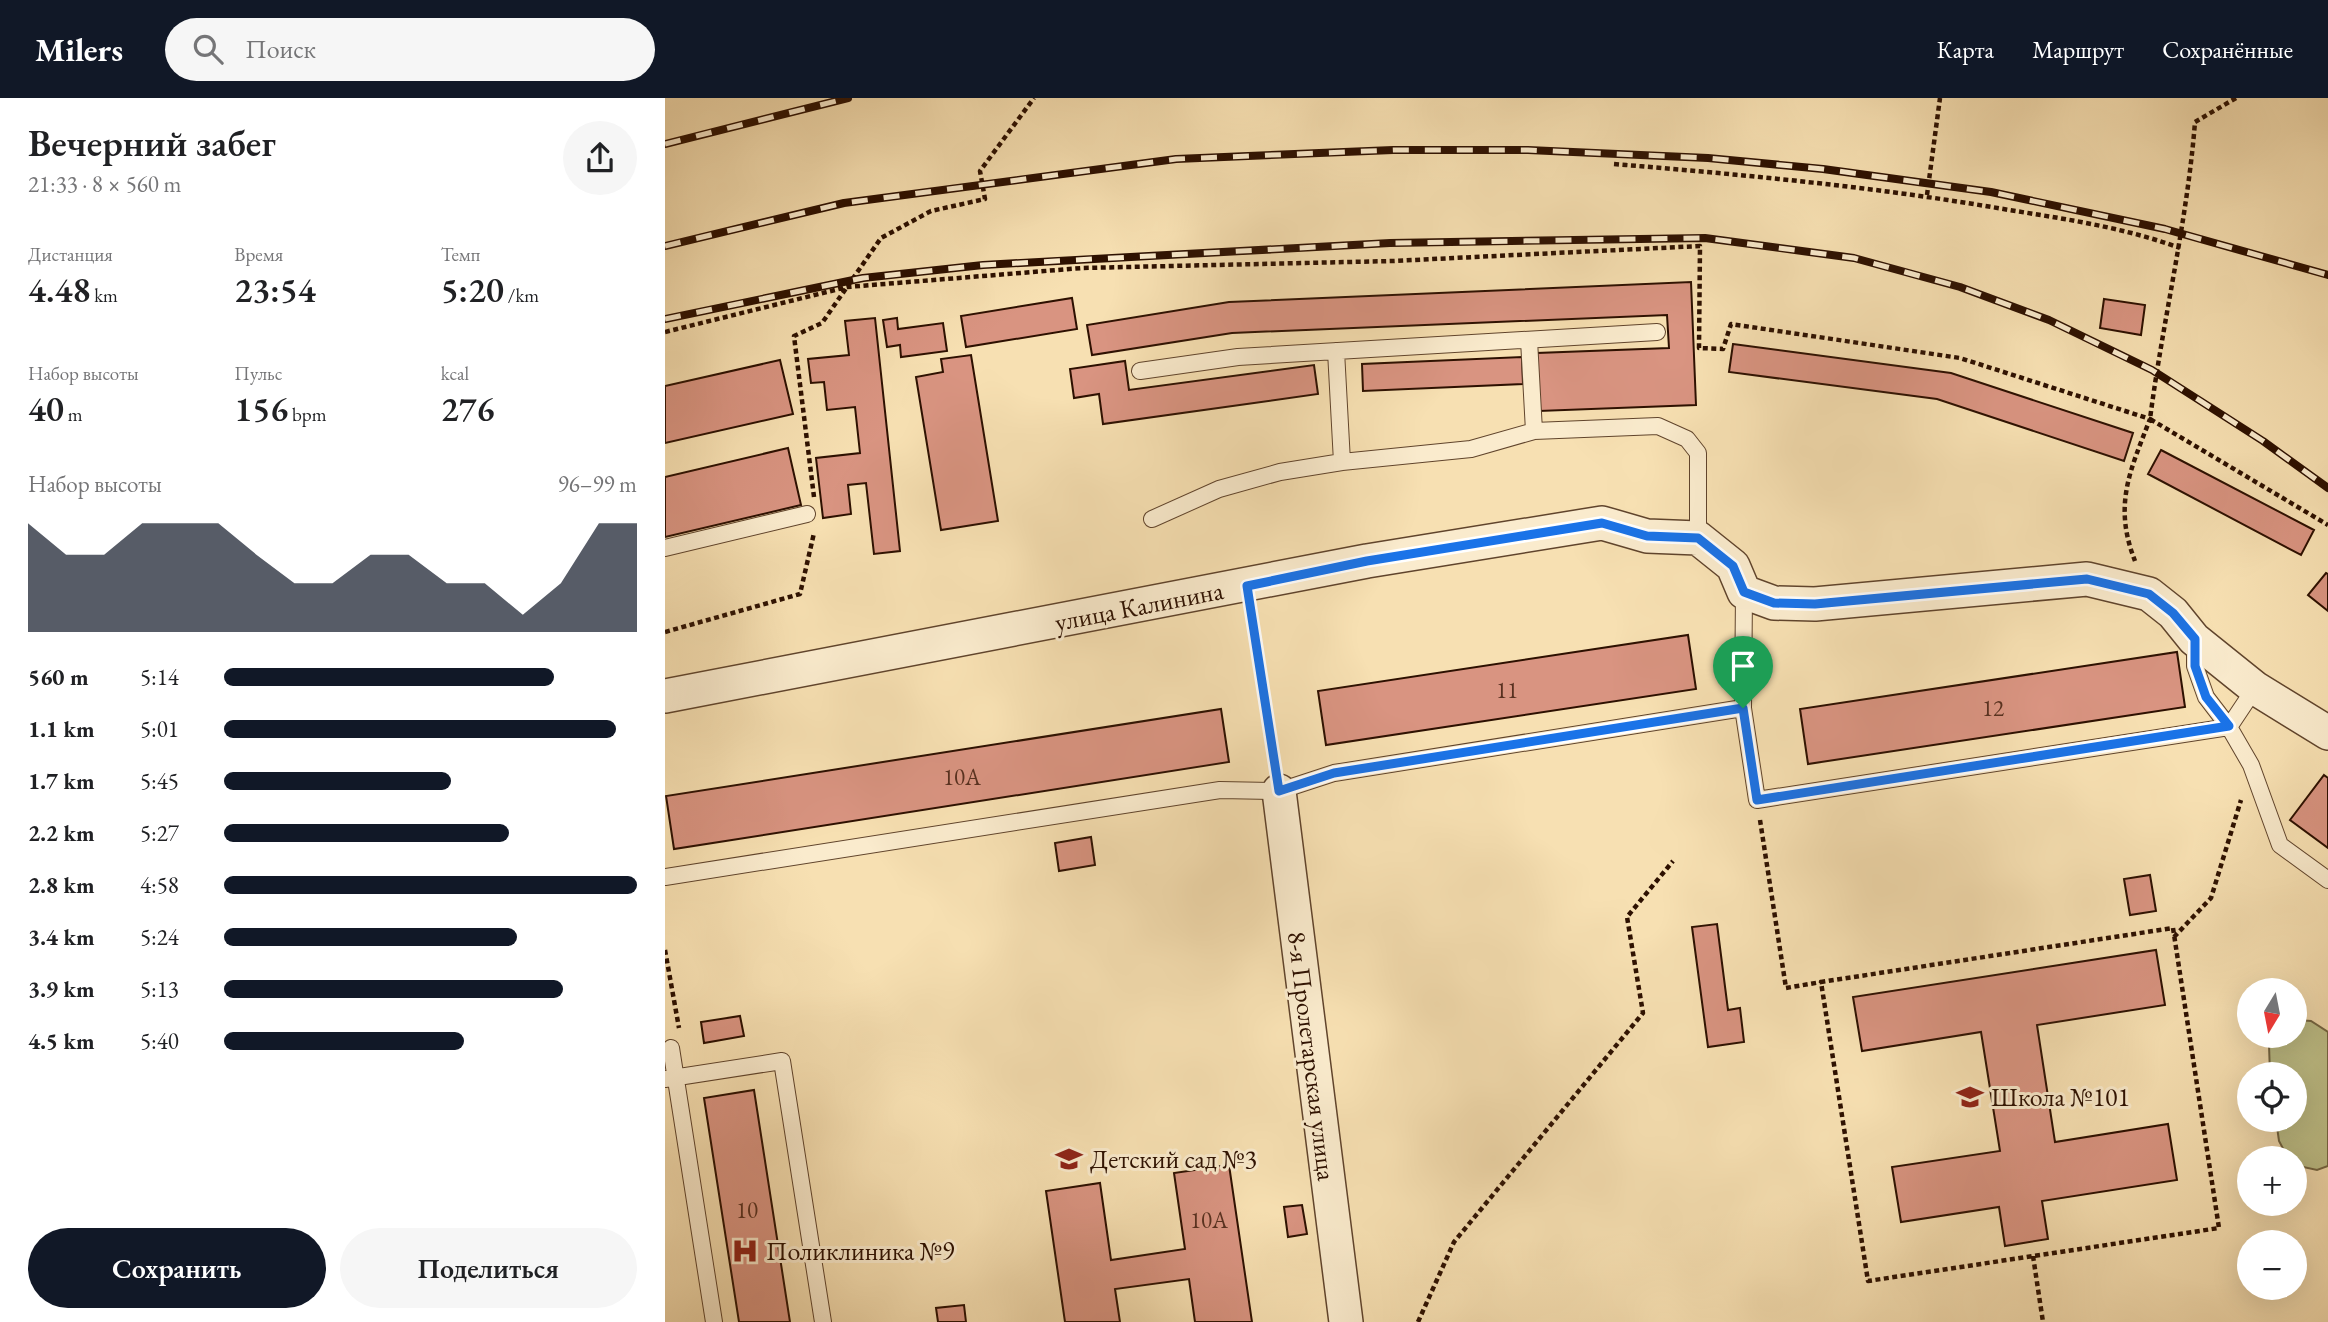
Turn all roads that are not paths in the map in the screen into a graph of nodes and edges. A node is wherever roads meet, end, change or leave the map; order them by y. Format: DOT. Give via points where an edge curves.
graph roads {
  1 [pos="1657,332"];
  2 [pos="1529,340"];
  3 [pos="1336,351"];
  4 [pos="1140,371"];
  5 [pos="1534,430"];
  6 [pos="1342,461"];
  7 [pos="811,510"];
  8 [pos="1152,519"];
  9 [pos="1698,538"];
  10 [pos="665,548"];
  11 [pos="1744,592"];
  12 [pos="2195,639"];
  13 [pos="2255,688"];
  14 [pos="665,696"];
  15 [pos="1743,708"];
  16 [pos="2229,726"];
  17 [pos="2328,733"];
  18 [pos="1279,791"];
  19 [pos="665,877"];
  20 [pos="2328,880"];
  21 [pos="671,1048"];
  22 [pos="670,1078"];
  23 [pos="714,1322"];
  24 [pos="823,1322"];
  25 [pos="1346,1322"];
  1 -- 2 [label="lane"];
  2 -- 3 [label="lane"];
  2 -- 5 [label="lane"];
  3 -- 4 [label="lane" via="1238,357"];
  3 -- 6 [label="lane"];
  5 -- 6 [label="lane" via="1471,449"];
  5 -- 9 [label="lane" via="1658,426 1687,439 1698,453"];
  6 -- 8 [label="lane" via="1219,489"];
  7 -- 10 [label="lane"];
  9 -- 11 [label="street" via="1733,566"];
  9 -- 14 [label="street, улица Калинина" via="1647,536 1602,523 1367,561"];
  11 -- 12 [label="street" via="1774,603 1815,604 2087,579 2149,594"];
  11 -- 15 [label="lane"];
  12 -- 13 [label="street"];
  12 -- 16 [label="lane" via="2195,666 2206,697"];
  13 -- 16 [label="lane"];
  13 -- 17 [label="street"];
  15 -- 16 [label="lane" via="1757,800"];
  15 -- 18 [label="lane" via="1334,773"];
  16 -- 20 [label="lane" via="2251,765 2280,845"];
  18 -- 19 [label="lane" via="1220,790"];
  18 -- 25 [label="street, 8-я Пролетарская улица"];
  21 -- 22 [label="lane"];
  22 -- 23 [label="lane"];
  22 -- 24 [label="lane" via="782,1060"];
}
